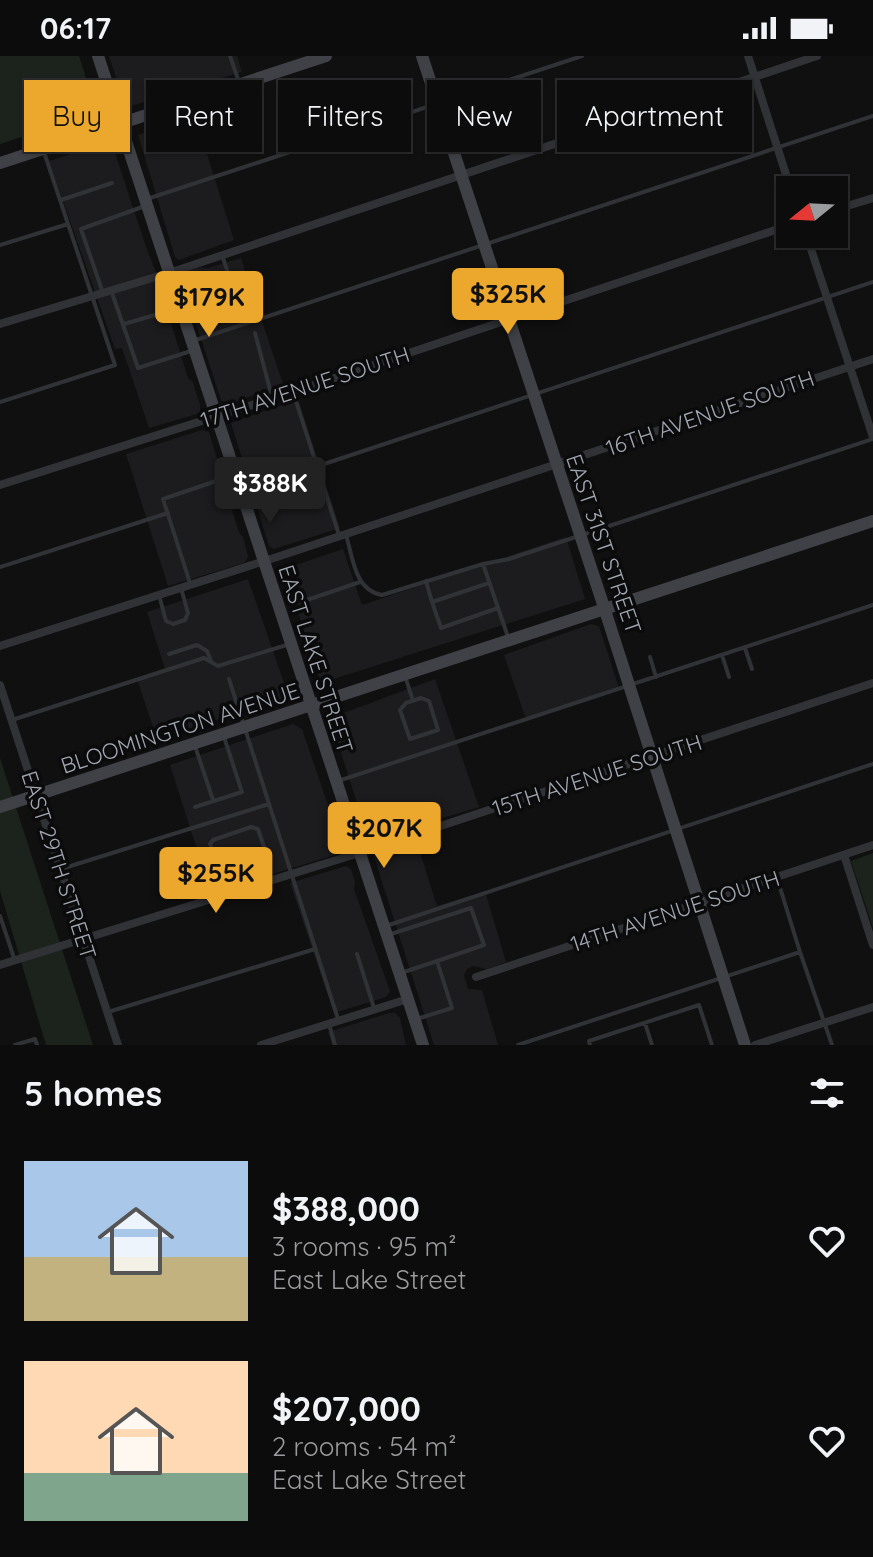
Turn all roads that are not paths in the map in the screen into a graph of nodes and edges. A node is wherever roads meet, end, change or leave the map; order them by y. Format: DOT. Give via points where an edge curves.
graph roads {
  1 [pos="98,56"];
  2 [pos="230,56"];
  3 [pos="326,56"];
  4 [pos="422,56"];
  5 [pos="582,56"];
  6 [pos="748,56"];
  7 [pos="817,56"];
  8 [pos="754,76"];
  9 [pos="106,80"];
  10 [pos="239,80"];
  11 [pos="252,80"];
  12 [pos="430,80"];
  13 [pos="508,80"];
  14 [pos="427,107"];
  15 [pos="873,116"];
  16 [pos="778,148"];
  17 [pos="34,152"];
  18 [pos="44,152"];
  19 [pos="130,152"];
  20 [pos="454,152"];
  21 [pos="0,163"];
  22 [pos="461,174"];
  23 [pos="787,176"];
  24 [pos="112,183"];
  25 [pos="873,198"];
  26 [pos="61,200"];
  27 [pos="147,202"];
  28 [pos="848,206"];
  29 [pos="68,224"];
  30 [pos="776,230"];
  31 [pos="0,245"];
  32 [pos="484,245"];
  33 [pos="810,248"];
  34 [pos="222,255"];
  35 [pos="169,273"];
  36 [pos="873,282"];
  37 [pos="107,292"];
  38 [pos="91,296"];
  39 [pos="826,297"];
  40 [pos="180,307"];
  41 [pos="508,319"];
  42 [pos="0,324"];
  43 [pos="124,324"];
  44 [pos="245,324"];
  45 [pos="255,333"];
  46 [pos="192,346"];
  47 [pos="873,359"];
  48 [pos="850,367"];
  49 [pos="293,392"];
  50 [pos="533,393"];
  51 [pos="273,399"];
  52 [pos="0,402"];
  53 [pos="216,417"];
  54 [pos="873,438"];
  55 [pos="556,465"];
  56 [pos="318,466"];
  57 [pos="234,474"];
  58 [pos="0,485"];
  59 [pos="168,513"];
  60 [pos="873,521"];
  61 [pos="579,534"];
  62 [pos="343,536"];
  63 [pos="263,562"];
  64 [pos="483,564"];
  65 [pos="0,567"];
  66 [pos="426,581"];
  67 [pos="360,582"];
  68 [pos="489,583"];
  69 [pos="191,585"];
  70 [pos="181,588"];
  71 [pos="159,595"];
  72 [pos="301,602"];
  73 [pos="432,602"];
  74 [pos="873,605"];
  75 [pos="498,608"];
  76 [pos="605,610"];
  77 [pos="509,642"];
  78 [pos="290,644"];
  79 [pos="0,646"];
  80 [pos="745,648"];
  81 [pos="169,654"];
  82 [pos="722,655"];
  83 [pos="650,657"];
  84 [pos="212,663"];
  85 [pos="752,669"];
  86 [pos="405,676"];
  87 [pos="656,677"];
  88 [pos="729,677"];
  89 [pos="229,679"];
  90 [pos="873,683"];
  91 [pos="0,685"];
  92 [pos="630,686"];
  93 [pos="413,701"];
  94 [pos="310,707"];
  95 [pos="12,720"];
  96 [pos="244,728"];
  97 [pos="223,734"];
  98 [pos="195,743"];
  99 [pos="652,756"];
  100 [pos="873,764"];
  101 [pos="336,782"];
  102 [pos="36,796"];
  103 [pos="213,800"];
  104 [pos="269,804"];
  105 [pos="0,807"];
  106 [pos="195,807"];
  107 [pos="675,830"];
  108 [pos="873,845"];
  109 [pos="359,853"];
  110 [pos="844,855"];
  111 [pos="233,863"];
  112 [pos="61,869"];
  113 [pos="291,875"];
  114 [pos="777,877"];
  115 [pos="241,890"];
  116 [pos="699,904"];
  117 [pos="0,916"];
  118 [pos="385,931"];
  119 [pos="85,940"];
  120 [pos="873,945"];
  121 [pos="315,949"];
  122 [pos="800,952"];
  123 [pos="357,954"];
  124 [pos="15,961"];
  125 [pos="437,961"];
  126 [pos="0,965"];
  127 [pos="399,973"];
  128 [pos="723,976"];
  129 [pos="476,977"];
  130 [pos="408,999"];
  131 [pos="873,1007"];
  132 [pos="374,1010"];
  133 [pos="108,1012"];
  134 [pos="415,1020"];
  135 [pos="339,1021"];
  136 [pos="824,1022"];
  137 [pos="645,1023"];
  138 [pos="329,1024"];
  139 [pos="15,1045"];
  140 [pos="37,1045"];
  141 [pos="118,1045"];
  142 [pos="261,1045"];
  143 [pos="335,1045"];
  144 [pos="423,1045"];
  145 [pos="518,1045"];
  146 [pos="590,1045"];
  147 [pos="652,1045"];
  148 [pos="712,1045"];
  149 [pos="745,1045"];
  150 [pos="755,1045"];
  151 [pos="832,1045"];
  1 -- 9 [label="street, EAST LAKE STREET"];
  2 -- 10 [label="lane"];
  3 -- 11 [label="street"];
  4 -- 12 [label="street, EAST 31ST STREET"];
  5 -- 13 [label="lane"];
  6 -- 8 [label="street"];
  7 -- 8 [label="street"];
  8 -- 16 [label="street"];
  8 -- 22 [label="street"];
  14 -- 27 [label="lane"];
  15 -- 16 [label="lane"];
  16 -- 23 [label="street"];
  16 -- 32 [label="lane"];
  17 -- 21 [label="street"];
  18 -- 26 [label="lane"];
  19 -- 27 [label="street, EAST LAKE STREET"];
  20 -- 22 [label="street, EAST 31ST STREET"];
  22 -- 32 [label="street, EAST 31ST STREET"];
  22 -- 34 [label="street"];
  24 -- 26 [label="lane"];
  25 -- 28 [label="street"];
  26 -- 29 [label="lane"];
  27 -- 35 [label="street, EAST LAKE STREET"];
  27 -- 37 [label="lane" via="81,229"];
  29 -- 31 [label="lane"];
  29 -- 38 [label="lane"];
  30 -- 41 [label="street, 17TH AVENUE SOUTH"];
  32 -- 41 [label="street, EAST 31ST STREET"];
  32 -- 44 [label="lane"];
  33 -- 39 [label="street"];
  34 -- 35 [label="street"];
  34 -- 44 [label="lane"];
  35 -- 37 [label="street"];
  35 -- 40 [label="street, EAST LAKE STREET"];
  36 -- 39 [label="lane"];
  37 -- 38 [label="street"];
  37 -- 43 [label="lane"];
  38 -- 42 [label="street"];
  38 -- 52 [label="lane" via="115,365"];
  39 -- 48 [label="street"];
  39 -- 50 [label="lane"];
  40 -- 43 [label="lane"];
  40 -- 46 [label="street, EAST LAKE STREET"];
  41 -- 49 [label="street, 17TH AVENUE SOUTH"];
  41 -- 50 [label="street, EAST 31ST STREET"];
  43 -- 46 [label="lane" via="138,368"];
  44 -- 46 [label="lane"];
  45 -- 51 [label="lane"];
  46 -- 53 [label="street, EAST LAKE STREET"];
  47 -- 48 [label="street, 16TH AVENUE SOUTH"];
  48 -- 54 [label="street"];
  48 -- 55 [label="street, 16TH AVENUE SOUTH"];
  49 -- 51 [label="street, 17TH AVENUE SOUTH"];
  49 -- 56 [label="lane"];
  50 -- 55 [label="street, EAST 31ST STREET"];
  50 -- 56 [label="lane"];
  51 -- 53 [label="street, 17TH AVENUE SOUTH"];
  53 -- 57 [label="street, EAST LAKE STREET"];
  53 -- 58 [label="street, 17TH AVENUE SOUTH"];
  54 -- 61 [label="lane"];
  55 -- 61 [label="street, EAST 31ST STREET"];
  55 -- 62 [label="street, 16TH AVENUE SOUTH"];
  56 -- 62 [label="lane"];
  57 -- 59 [label="lane" via="163,499"];
  57 -- 63 [label="street, EAST LAKE STREET"];
  59 -- 65 [label="lane"];
  59 -- 69 [label="lane"];
  60 -- 76 [label="street, BLOOMINGTON AVENUE"];
  61 -- 64 [label="lane"];
  61 -- 76 [label="street, EAST 31ST STREET"];
  62 -- 63 [label="street, 16TH AVENUE SOUTH"];
  62 -- 67 [label="lane"];
  63 -- 69 [label="street, 16TH AVENUE SOUTH"];
  63 -- 78 [label="street, EAST LAKE STREET"];
  64 -- 66 [label="lane"];
  64 -- 68 [label="lane"];
  66 -- 67 [label="lane" via="382,595 370,593"];
  66 -- 73 [label="lane"];
  67 -- 72 [label="lane"];
  68 -- 73 [label="lane"];
  68 -- 75 [label="lane"];
  69 -- 70 [label="street, 16TH AVENUE SOUTH"];
  70 -- 71 [label="street, 16TH AVENUE SOUTH"];
  70 -- 71 [label="lane" via="188,618 170,624"];
  71 -- 79 [label="street, 16TH AVENUE SOUTH"];
  73 -- 75 [label="lane" via="441,628"];
  74 -- 80 [label="lane"];
  75 -- 77 [label="lane"];
  76 -- 77 [label="street, BLOOMINGTON AVENUE"];
  76 -- 92 [label="street, EAST 31ST STREET"];
  77 -- 86 [label="street, BLOOMINGTON AVENUE"];
  78 -- 84 [label="lane" via="218,666"];
  78 -- 94 [label="street, EAST LAKE STREET"];
  80 -- 82 [label="lane"];
  80 -- 85 [label="lane"];
  81 -- 84 [label="lane" via="197,645"];
  82 -- 87 [label="lane"];
  82 -- 88 [label="lane"];
  83 -- 87 [label="lane"];
  84 -- 95 [label="lane" via="204,658"];
  86 -- 93 [label="lane"];
  86 -- 94 [label="street, BLOOMINGTON AVENUE"];
  87 -- 92 [label="lane"];
  89 -- 96 [label="lane"];
  90 -- 99 [label="street, 15TH AVENUE SOUTH"];
  91 -- 95 [label="street, EAST 29TH STREET"];
  92 -- 99 [label="street, EAST 31ST STREET"];
  92 -- 101 [label="lane"];
  93 -- 93 [label="lane" via="429,701 438,730 410,739 400,710"];
  94 -- 96 [label="street, BLOOMINGTON AVENUE"];
  94 -- 101 [label="street, EAST LAKE STREET"];
  95 -- 102 [label="street, EAST 29TH STREET"];
  96 -- 97 [label="street, BLOOMINGTON AVENUE"];
  96 -- 104 [label="lane"];
  97 -- 98 [label="street, BLOOMINGTON AVENUE"];
  97 -- 103 [label="lane" via="242,792"];
  98 -- 102 [label="street, BLOOMINGTON AVENUE"];
  98 -- 103 [label="lane"];
  99 -- 107 [label="street, EAST 31ST STREET"];
  99 -- 109 [label="street, 15TH AVENUE SOUTH"];
  100 -- 107 [label="lane"];
  101 -- 109 [label="street, EAST LAKE STREET"];
  102 -- 105 [label="street, BLOOMINGTON AVENUE"];
  102 -- 112 [label="street, EAST 29TH STREET"];
  103 -- 106 [label="lane"];
  104 -- 112 [label="lane"];
  104 -- 113 [label="lane"];
  107 -- 116 [label="street, EAST 31ST STREET"];
  107 -- 118 [label="lane"];
  108 -- 110 [label="street, 14TH AVENUE SOUTH"];
  109 -- 113 [label="street, 15TH AVENUE SOUTH"];
  109 -- 118 [label="street, EAST LAKE STREET"];
  110 -- 114 [label="street, 14TH AVENUE SOUTH"];
  110 -- 120 [label="street"];
  111 -- 111 [label="lane" via="261,853 258,829 210,844 220,867"];
  111 -- 115 [label="lane"];
  112 -- 119 [label="street, EAST 29TH STREET"];
  113 -- 115 [label="street, 15TH AVENUE SOUTH"];
  113 -- 121 [label="lane"];
  114 -- 116 [label="street, 14TH AVENUE SOUTH"];
  114 -- 122 [label="lane"];
  115 -- 119 [label="street, 15TH AVENUE SOUTH"];
  116 -- 128 [label="street, EAST 31ST STREET"];
  116 -- 129 [label="street, 14TH AVENUE SOUTH"];
  117 -- 124 [label="lane"];
  118 -- 125 [label="lane" via="471,908 484,945"];
  118 -- 127 [label="street, EAST LAKE STREET"];
  119 -- 124 [label="street, 15TH AVENUE SOUTH"];
  119 -- 133 [label="street, EAST 29TH STREET"];
  121 -- 133 [label="lane"];
  121 -- 135 [label="lane"];
  122 -- 128 [label="lane"];
  122 -- 136 [label="lane"];
  123 -- 132 [label="lane"];
  124 -- 126 [label="street, 15TH AVENUE SOUTH"];
  125 -- 127 [label="lane"];
  125 -- 134 [label="lane" via="452,1008"];
  127 -- 130 [label="street, EAST LAKE STREET"];
  128 -- 145 [label="lane"];
  128 -- 149 [label="street, EAST 31ST STREET"];
  130 -- 132 [label="street"];
  130 -- 134 [label="street, EAST LAKE STREET"];
  131 -- 136 [label="street"];
  132 -- 135 [label="street"];
  133 -- 141 [label="street, EAST 29TH STREET"];
  134 -- 144 [label="street, EAST LAKE STREET"];
  135 -- 138 [label="street"];
  136 -- 150 [label="street"];
  136 -- 151 [label="lane"];
  137 -- 146 [label="lane" via="589,1041"];
  137 -- 147 [label="lane"];
  137 -- 148 [label="lane" via="699,1005"];
  138 -- 142 [label="street"];
  138 -- 143 [label="lane"];
  139 -- 140 [label="lane" via="35,1039"];
}
